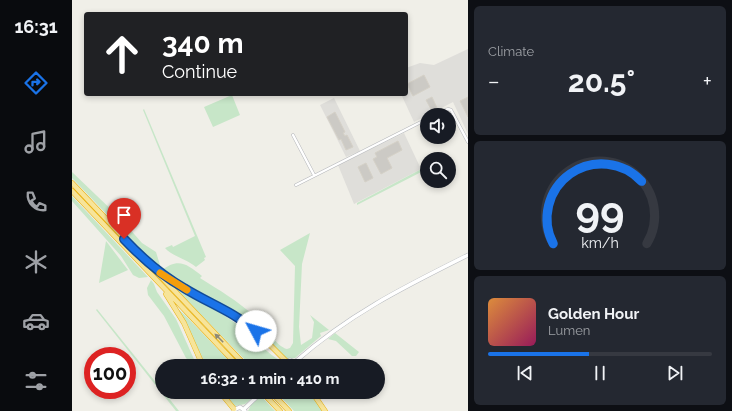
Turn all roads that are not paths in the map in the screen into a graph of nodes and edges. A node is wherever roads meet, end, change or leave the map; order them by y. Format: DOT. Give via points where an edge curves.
graph roads {
  1 [pos="456,119"];
  2 [pos="420,123"];
  3 [pos="293,135"];
  4 [pos="468,142"];
  5 [pos="314,176"];
  6 [pos="72,183"];
  7 [pos="296,185"];
  8 [pos="72,191"];
  9 [pos="468,254"];
  10 [pos="144,260"];
  11 [pos="161,286"];
  12 [pos="200,359"];
  13 [pos="231,359"];
  14 [pos="239,359"];
  15 [pos="284,359"];
  16 [pos="302,359"];
  17 [pos="225,399"];
  18 [pos="255,399"];
  19 [pos="269,399"];
  20 [pos="277,399"];
  21 [pos="316,399"];
  22 [pos="234,410"];
  23 [pos="245,410"];
  24 [pos="280,411"];
  25 [pos="289,411"];
  26 [pos="324,411"];
  1 -- 4 [label="street"];
  2 -- 5 [label="street"];
  3 -- 5 [label="street"];
  5 -- 7 [label="street"];
  6 -- 10 [label="highway"];
  8 -- 11 [label="highway"];
  9 -- 16 [label="main road" via="370,306 329,334"];
  14 -- 10 [label="highway, one-way"];
  10 -- 15 [label="highway" via="179,286 239,318"];
  11 -- 12 [label="highway" via="184,323"];
  11 -- 13 [label="highway"];
  17 -- 22 [label="highway"];
  18 -- 23 [label="main road"];
  19 -- 24 [label="highway"];
  20 -- 25 [label="highway"];
  21 -- 26 [label="highway"];
  22 -- 23 [label="main road" via="238,407"];
}
